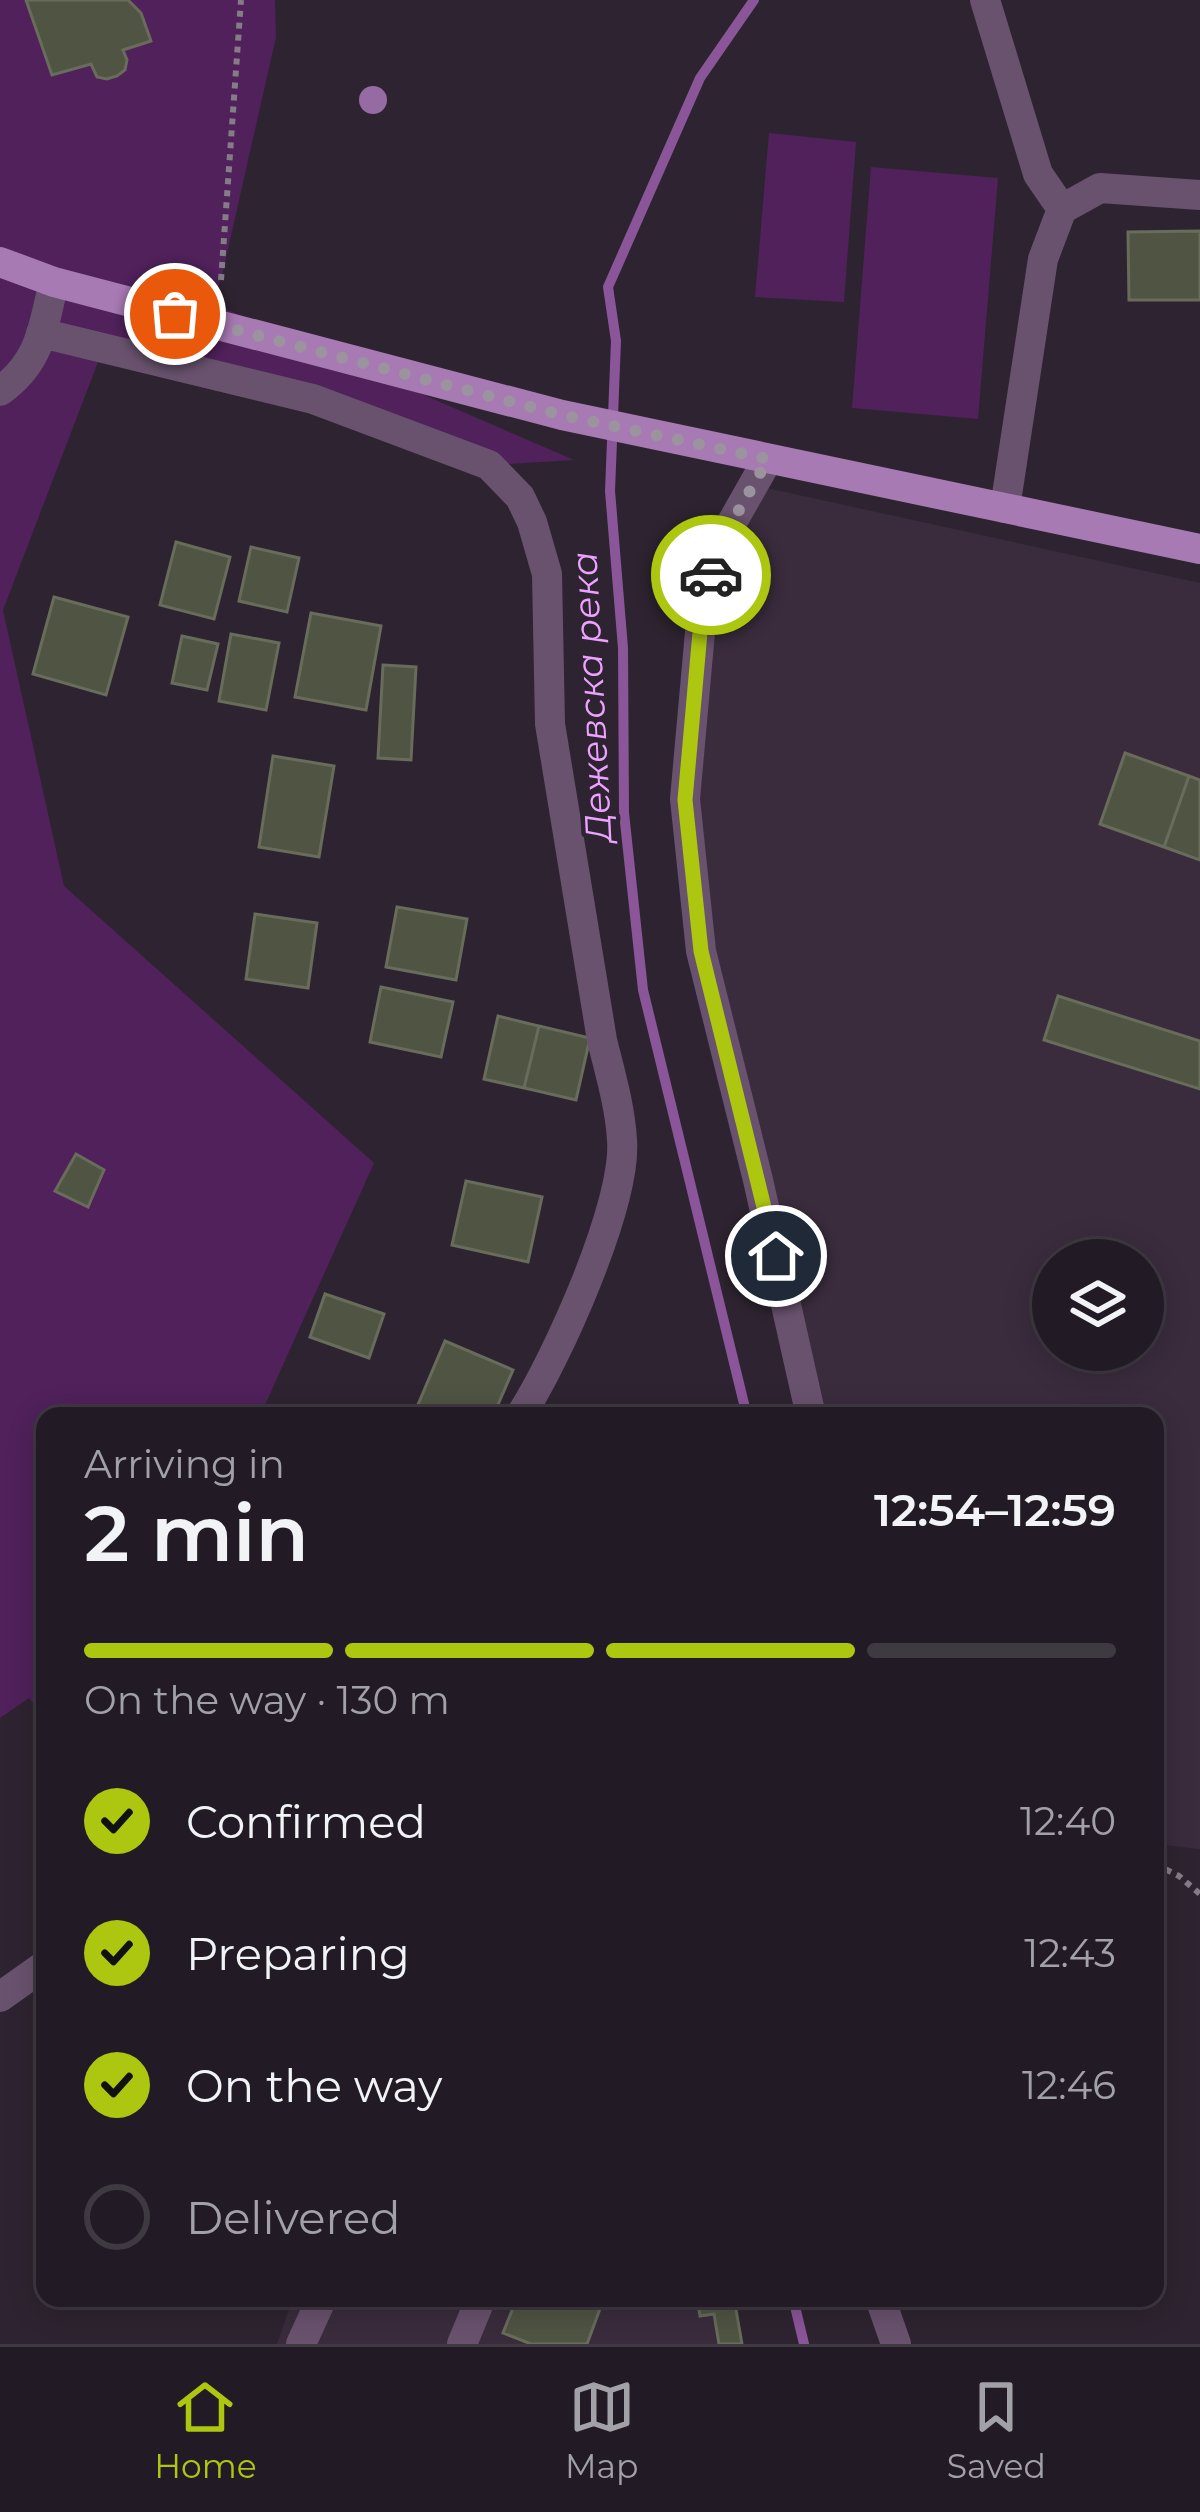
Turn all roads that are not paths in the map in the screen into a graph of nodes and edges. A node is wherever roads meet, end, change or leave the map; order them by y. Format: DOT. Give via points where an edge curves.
graph roads {
  1 [pos="985,0"];
  2 [pos="1200,195"];
  3 [pos="1062,209"];
  4 [pos="0,262"];
  5 [pos="54,282"];
  6 [pos="41,333"];
  7 [pos="0,391"];
  8 [pos="768,459"];
  9 [pos="1005,508"];
  10 [pos="1200,549"];
  11 [pos="525,1407"];
  12 [pos="809,1407"];
  13 [pos="36,1971"];
  14 [pos="0,1997"];
  15 [pos="318,2307"];
  16 [pos="478,2307"];
  17 [pos="883,2307"];
  18 [pos="301,2344"];
  19 [pos="462,2344"];
  20 [pos="896,2344"];
  1 -- 3 [label="street" via="1038,174"];
  2 -- 3 [label="street" via="1100,188"];
  3 -- 9 [label="street" via="1043,259"];
  4 -- 5 [label="main road"];
  5 -- 6 [label="street"];
  5 -- 8 [label="main road" via="562,415"];
  6 -- 7 [label="street" via="28,366"];
  6 -- 11 [label="street" via="313,399 489,465 532,522 547,574 550,724 622,1143 607,1222 570,1321"];
  8 -- 9 [label="main road"];
  8 -- 12 [label="street" via="718,547 707,589 685,800 701,951"];
  9 -- 10 [label="main road"];
  13 -- 14 [label="street"];
  15 -- 18 [label="street"];
  16 -- 19 [label="street"];
  17 -- 20 [label="street"];
}
